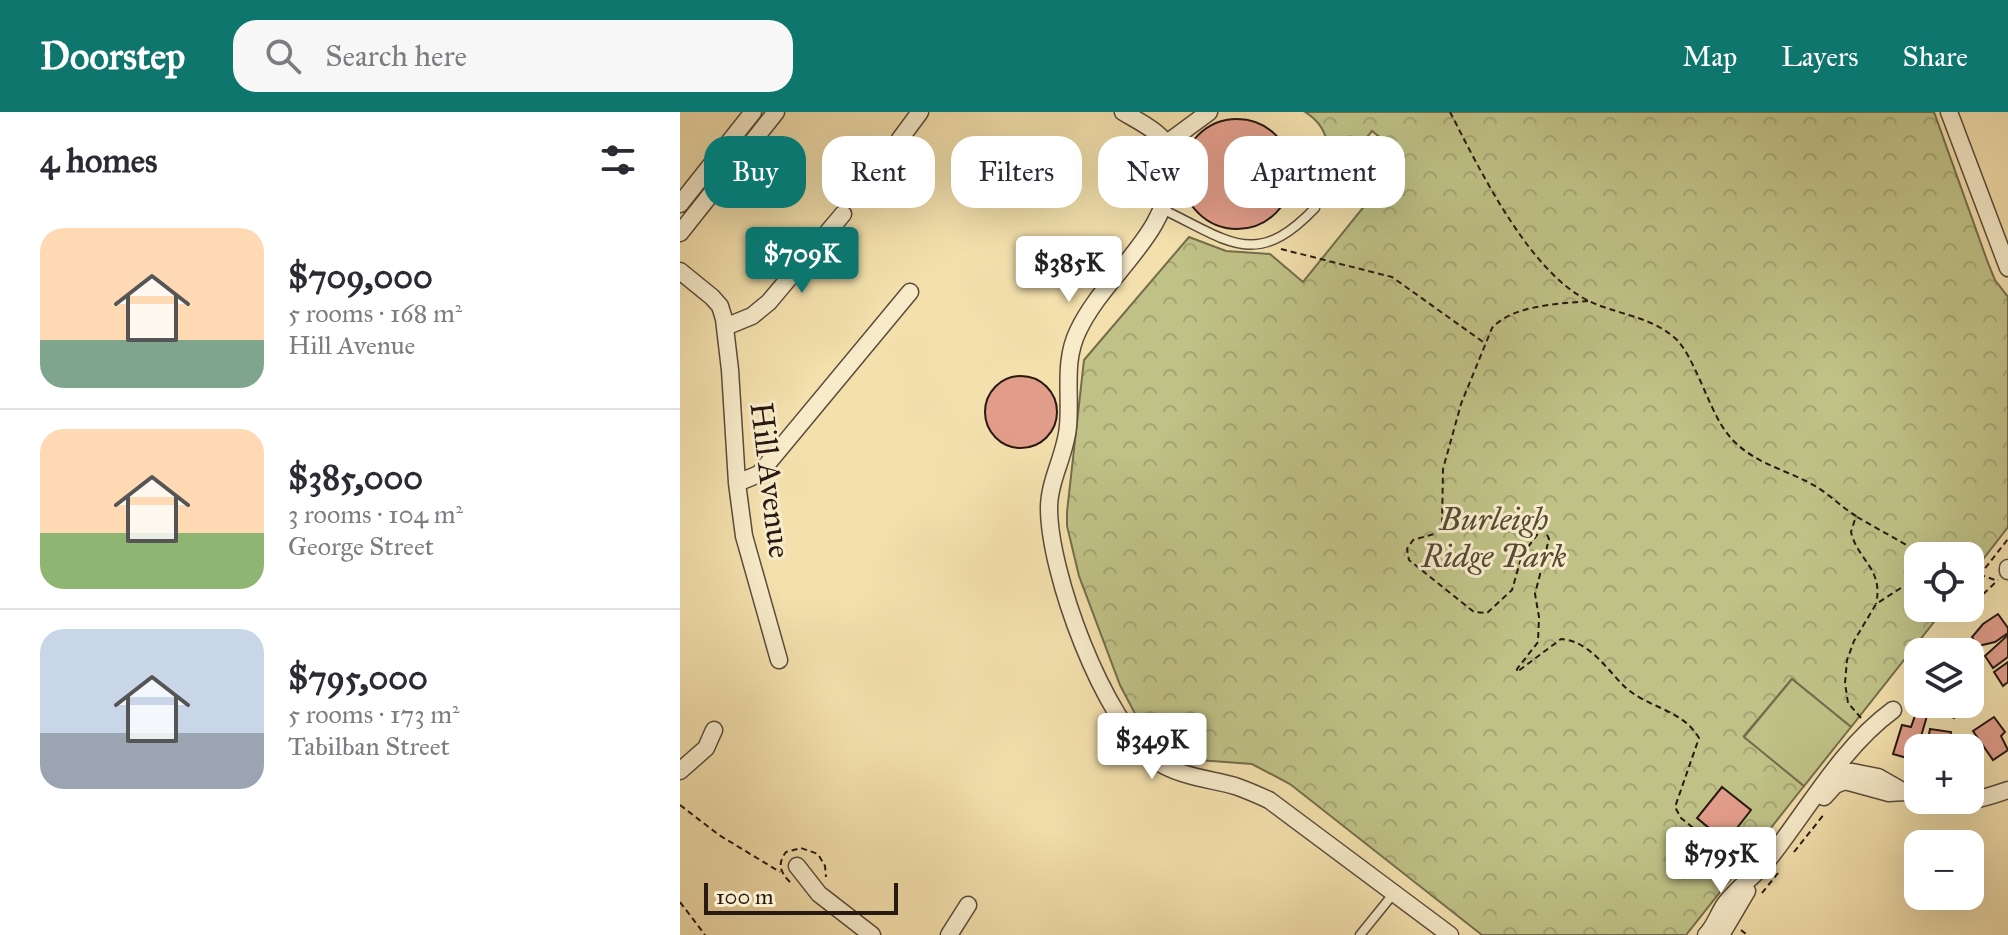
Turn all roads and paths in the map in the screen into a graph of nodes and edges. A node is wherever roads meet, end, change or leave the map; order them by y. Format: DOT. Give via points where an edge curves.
graph roads {
  1 [pos="753,112"];
  2 [pos="776,112"];
  3 [pos="920,112"];
  4 [pos="1123,112"];
  5 [pos="1209,112"];
  6 [pos="1450,112"];
  7 [pos="1949,112"];
  8 [pos="902,136"];
  9 [pos="1159,136"];
  10 [pos="1176,136"];
  11 [pos="680,204"];
  12 [pos="1315,208"];
  13 [pos="1164,210"];
  14 [pos="843,214"];
  15 [pos="680,233"];
  16 [pos="1267,244"];
  17 [pos="2008,268"];
  18 [pos="680,271"];
  19 [pos="910,292"];
  20 [pos="1588,301"];
  21 [pos="725,327"];
  22 [pos="1487,345"];
  23 [pos="737,483"];
  24 [pos="1856,516"];
  25 [pos="2008,539"];
  26 [pos="1904,543"];
  27 [pos="2003,569"];
  28 [pos="1904,586"];
  29 [pos="1984,592"];
  30 [pos="1876,604"];
  31 [pos="779,660"];
  32 [pos="1893,710"];
  33 [pos="1861,718"];
  34 [pos="714,730"];
  35 [pos="680,771"];
  36 [pos="1839,775"];
  37 [pos="1904,790"];
  38 [pos="2008,790"];
  39 [pos="1984,798"];
  40 [pos="680,805"];
  41 [pos="789,869"];
  42 [pos="1749,872"];
  43 [pos="1394,893"];
  44 [pos="680,902"];
  45 [pos="968,905"];
  46 [pos="1738,926"];
  47 [pos="1715,934"];
  48 [pos="705,935"];
  49 [pos="872,935"];
  50 [pos="949,935"];
  51 [pos="1360,935"];
  52 [pos="1450,935"];
  53 [pos="1747,935"];
  1 -- 11 [label="street"];
  2 -- 15 [label="street"];
  3 -- 8 [label="street"];
  4 -- 9 [label="street"];
  5 -- 10 [label="street"];
  6 -- 20 [label="path" via="1523,237 1552,275"];
  7 -- 17 [label="street"];
  12 -- 16 [label="lane"];
  13 -- 16 [label="lane" via="1226,240 1246,246"];
  13 -- 43 [label="street" via="1102,291 1068,359 1068,437 1049,504 1060,576 1075,623 1112,708 1156,761 1269,800"];
  14 -- 21 [label="street" via="763,308"];
  16 -- 22 [label="path" via="1392,277"];
  18 -- 21 [label="street" via="718,304"];
  19 -- 23 [label="street" via="759,474"];
  20 -- 22 [label="path" via="1500,320"];
  20 -- 24 [label="path" via="1661,327 1680,342 1739,449 1818,488"];
  21 -- 23 [label="street, Hill Avenue"];
  22 -- 42 [label="path" via="1461,404 1443,469 1442,525 1434,534 1413,540 1407,549 1409,560 1474,612 1487,613 1512,590 1522,555 1545,530 1549,539 1535,594 1538,642 1517,672 1561,639 1573,639 1628,689 1692,725 1699,738 1675,807 1681,818"];
  23 -- 31 [label="street, Hill Avenue" via="744,536"];
  24 -- 26 [label="path"];
  24 -- 30 [label="path" via="1851,532 1877,579"];
  25 -- 27 [label="path"];
  27 -- 29 [label="path"];
  28 -- 30 [label="path"];
  30 -- 33 [label="path" via="1847,660 1848,703"];
  32 -- 36 [label="street" via="1872,725"];
  34 -- 35 [label="street" via="706,748"];
  36 -- 37 [label="street" via="1878,777"];
  36 -- 42 [label="street" via="1816,792 1807,810"];
  38 -- 39 [label="street"];
  40 -- 41 [label="path" via="719,835"];
  41 -- 49 [label="street"];
  42 -- 47 [label="street" via="1726,903"];
  43 -- 51 [label="lane"];
  43 -- 52 [label="street"];
  44 -- 48 [label="path"];
  45 -- 50 [label="street"];
  46 -- 53 [label="path"];
}
